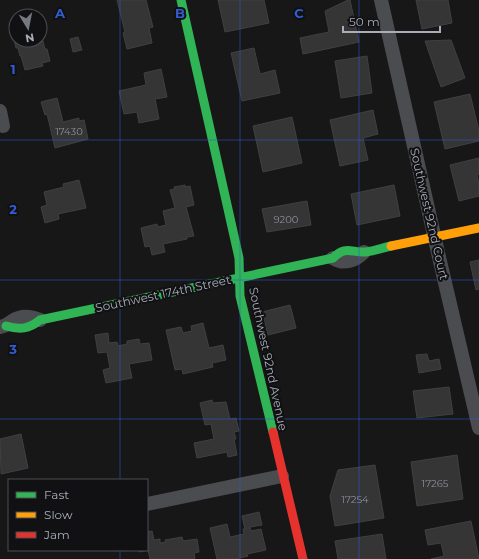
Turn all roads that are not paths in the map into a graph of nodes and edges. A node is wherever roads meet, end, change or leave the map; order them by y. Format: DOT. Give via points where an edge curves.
graph roads {
  1 [pos="181,0"];
  2 [pos="381,0"];
  3 [pos="0,111"];
  4 [pos="4,126"];
  5 [pos="479,228"];
  6 [pos="434,238"];
  7 [pos="364,252"];
  8 [pos="333,258"];
  9 [pos="240,278"];
  10 [pos="40,320"];
  11 [pos="3,327"];
  12 [pos="479,428"];
  13 [pos="282,476"];
  14 [pos="148,504"];
  15 [pos="302,559"];
  1 -- 9 [label="street, Southwest 92nd Avenue" via="239,258"];
  2 -- 6 [label="street, Southwest 92nd Court"];
  3 -- 4 [label="street"];
  5 -- 6 [label="street, Southwest 174th Street"];
  6 -- 7 [label="street, Southwest 174th Street"];
  6 -- 12 [label="street, Southwest 92nd Court"];
  7 -- 8 [label="street, Southwest 174th Street" via="349,262"];
  8 -- 9 [label="street, Southwest 174th Street"];
  9 -- 10 [label="street, Southwest 174th Street"];
  9 -- 13 [label="street, Southwest 92nd Avenue" via="240,296"];
  10 -- 11 [label="street, Southwest 174th Street" via="26,316 13,320"];
  13 -- 14 [label="street"];
  13 -- 15 [label="street, Southwest 92nd Avenue"];
}
